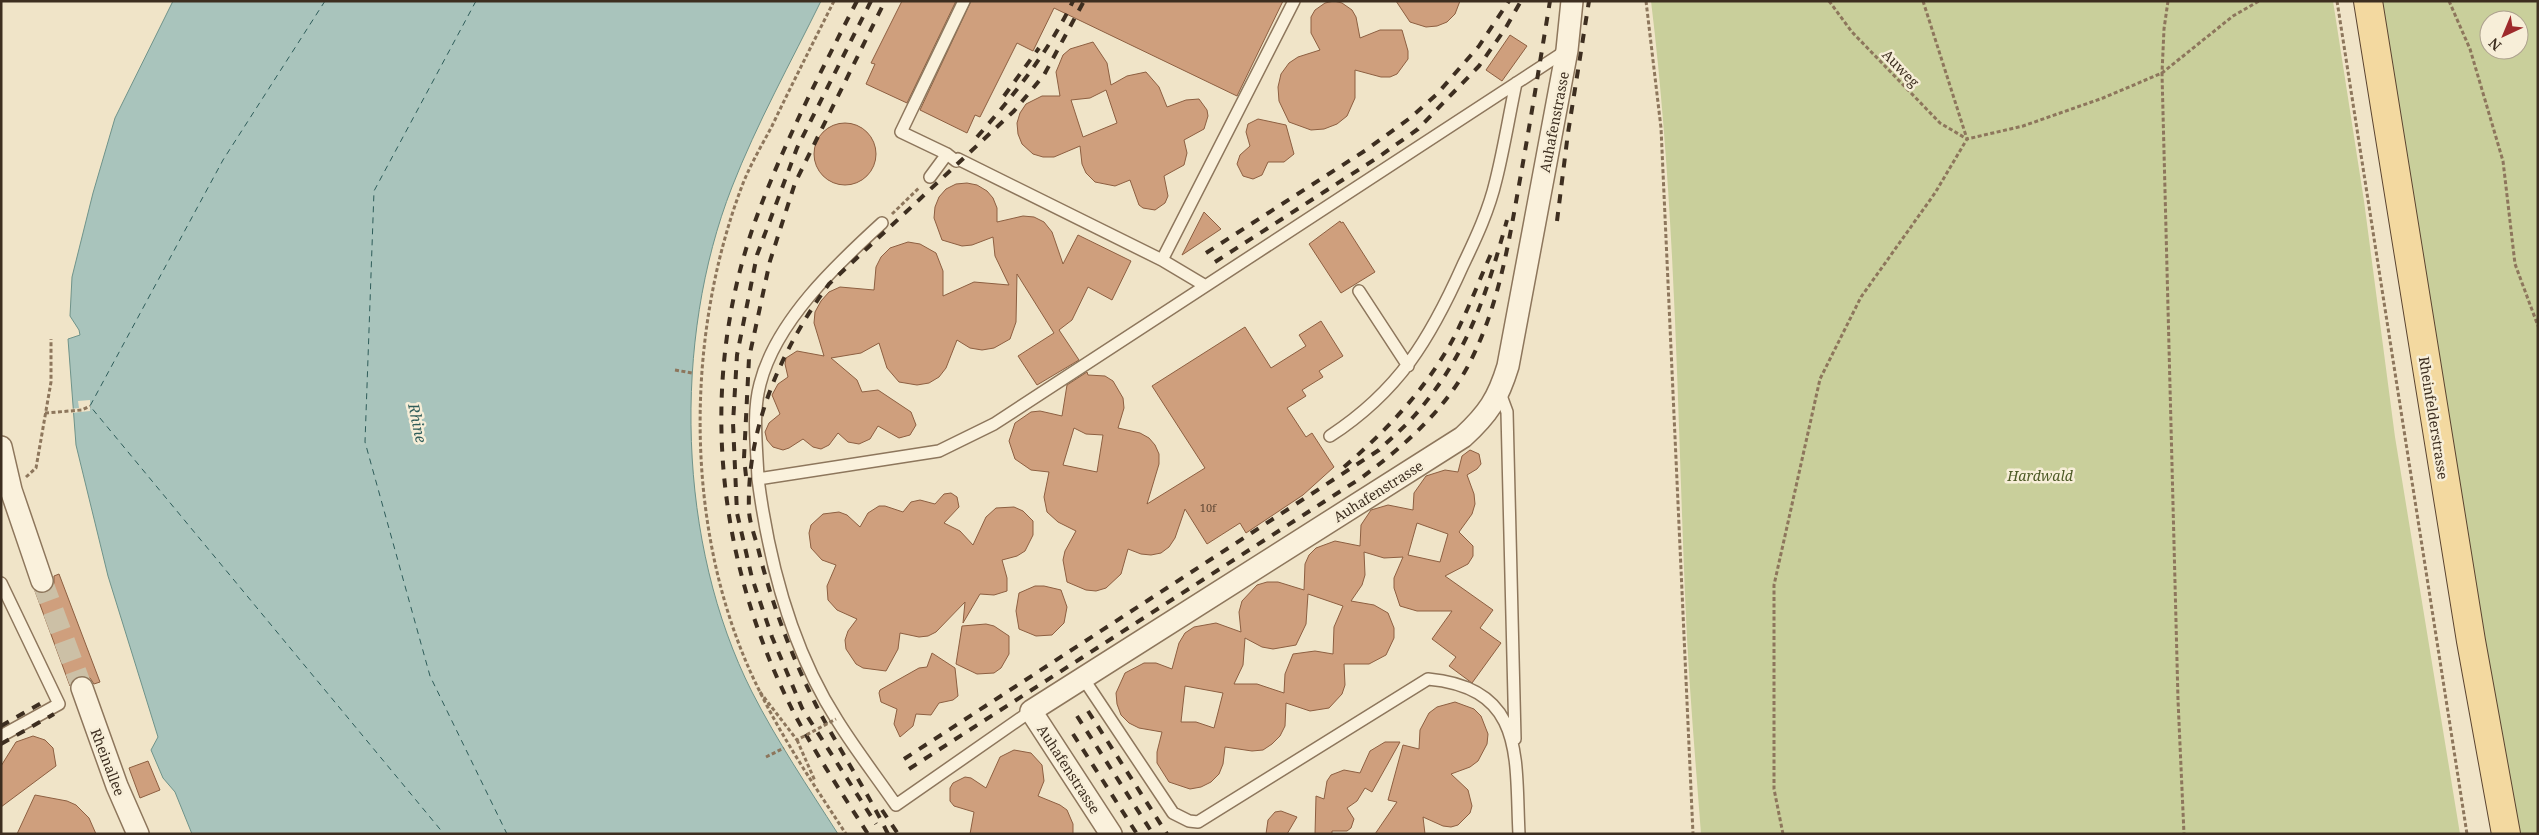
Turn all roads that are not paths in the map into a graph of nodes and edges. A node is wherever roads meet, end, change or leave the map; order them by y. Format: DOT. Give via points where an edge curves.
graph roads {
  1 [pos="964,1"];
  2 [pos="1294,1"];
  3 [pos="1572,1"];
  4 [pos="2353,1"];
  5 [pos="2368,1"];
  6 [pos="1567,50"];
  7 [pos="1516,83"];
  8 [pos="947,154"];
  9 [pos="930,177"];
  10 [pos="882,223"];
  11 [pos="1162,260"];
  12 [pos="1204,285"];
  13 [pos="1359,291"];
  14 [pos="1408,366"];
  15 [pos="1500,393"];
  16 [pos="1330,436"];
  17 [pos="1,447"];
  18 [pos="758,479"];
  19 [pos="42,581"];
  20 [pos="1,583"];
  21 [pos="1083,678"];
  22 [pos="82,688"];
  23 [pos="1031,711"];
  24 [pos="1,736"];
  25 [pos="1515,748"];
  26 [pos="138,834"];
  27 [pos="1111,834"];
  28 [pos="1519,834"];
  29 [pos="2487,834"];
  30 [pos="2506,834"];
  1 -- 8 [label="lane" via="901,132"];
  2 -- 11 [label="lane"];
  3 -- 6 [label="street, Auhafenstrasse"];
  4 -- 29 [label="main road, Rheinfelderstrasse"];
  5 -- 30 [label="main road, Rheinfelderstrasse" via="2469,632"];
  6 -- 7 [label="lane"];
  6 -- 15 [label="street, Auhafenstrasse" via="1508,366"];
  7 -- 12 [label="lane"];
  7 -- 14 [label="lane" via="1496,181 1480,229 1440,317"];
  8 -- 9 [label="lane"];
  8 -- 11 [label="lane" via="956,162 958,159"];
  10 -- 18 [label="lane" via="836,266 794,319 768,361 757,407"];
  11 -- 12 [label="lane"];
  12 -- 18 [label="lane" via="994,424 939,451"];
  13 -- 14 [label="lane"];
  14 -- 16 [label="lane" via="1360,416"];
  15 -- 21 [label="street, Auhafenstrasse" via="1484,418 1463,437"];
  15 -- 25 [label="lane" via="1507,412"];
  17 -- 19 [label="street" via="11,490"];
  18 -- 23 [label="lane" via="775,573 808,667 836,719 896,805"];
  20 -- 24 [label="lane" via="59,704"];
  21 -- 23 [label="street, Auhafenstrasse"];
  21 -- 25 [label="lane" via="1173,813 1189,822 1198,822 1428,679 1470,687 1490,702 1504,720"];
  22 -- 26 [label="street, Rheinallee"];
  23 -- 27 [label="street, Auhafenstrasse"];
  25 -- 28 [label="lane"];
}
